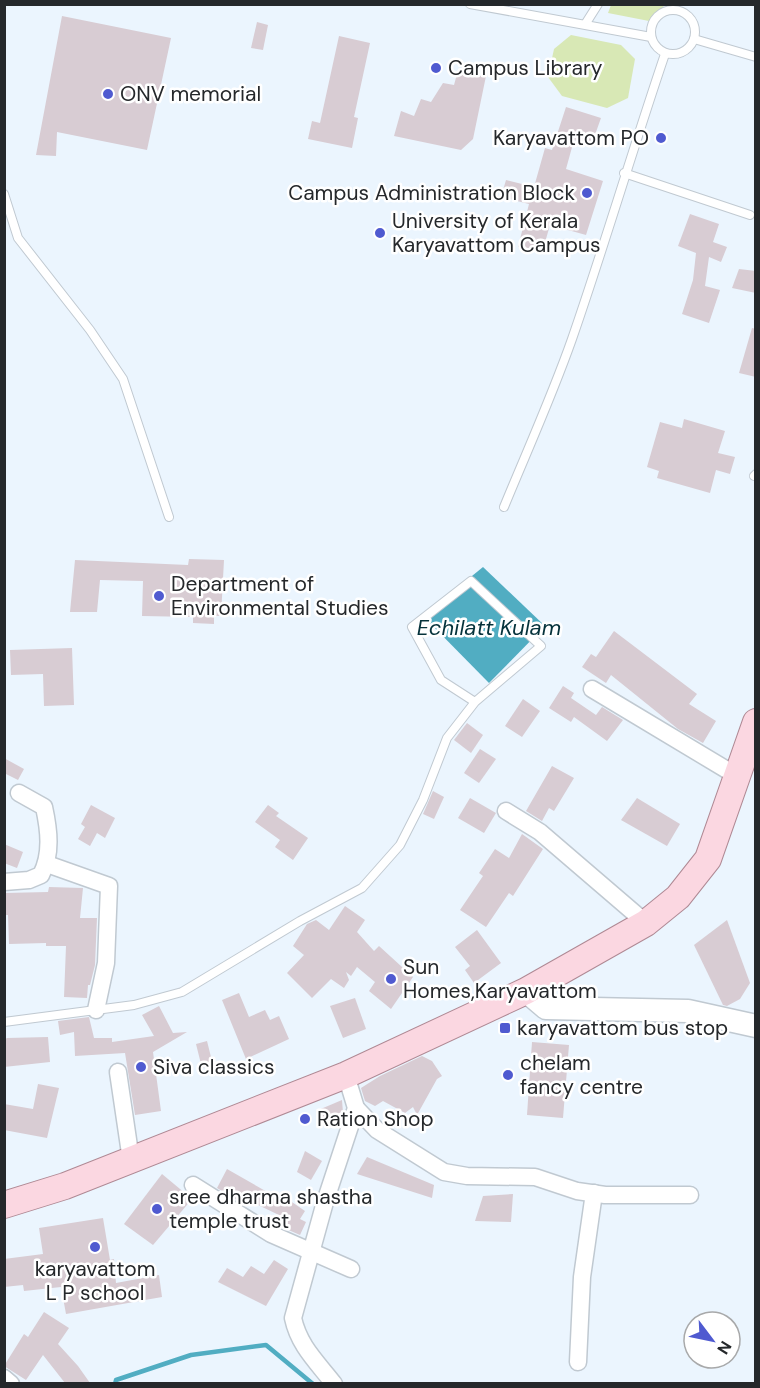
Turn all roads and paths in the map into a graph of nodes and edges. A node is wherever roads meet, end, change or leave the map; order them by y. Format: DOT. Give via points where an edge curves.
graph roads {
  1 [pos="471,4"];
  2 [pos="598,4"];
  3 [pos="670,7"];
  4 [pos="586,23"];
  5 [pos="651,37"];
  6 [pos="694,39"];
  7 [pos="665,54"];
  8 [pos="756,57"];
  9 [pos="624,173"];
  10 [pos="4,194"];
  11 [pos="750,215"];
  12 [pos="504,507"];
  13 [pos="169,517"];
  14 [pos="592,689"];
  15 [pos="474,702"];
  16 [pos="756,722"];
  17 [pos="737,776"];
  18 [pos="19,793"];
  19 [pos="506,812"];
  20 [pos="47,864"];
  21 [pos="4,882"];
  22 [pos="646,923"];
  23 [pos="526,991"];
  24 [pos="96,1010"];
  25 [pos="4,1022"];
  26 [pos="756,1026"];
  27 [pos="118,1072"];
  28 [pos="346,1075"];
  29 [pos="356,1108"];
  30 [pos="131,1160"];
  31 [pos="193,1185"];
  32 [pos="594,1193"];
  33 [pos="690,1195"];
  34 [pos="4,1205"];
  35 [pos="311,1253"];
  36 [pos="351,1269"];
  37 [pos="578,1362"];
  38 [pos="4,1378"];
  39 [pos="10,1383"];
  40 [pos="334,1383"];
  1 -- 4 [label="lane"];
  2 -- 4 [label="lane"];
  3 -- 5 [label="lane" via="657,17"];
  3 -- 6 [label="lane" via="690,18"];
  4 -- 5 [label="lane"];
  5 -- 7 [label="lane"];
  6 -- 7 [label="lane" via="686,51"];
  6 -- 8 [label="lane"];
  7 -- 9 [label="lane"];
  9 -- 11 [label="lane"];
  9 -- 12 [label="lane" via="571,342"];
  10 -- 13 [label="lane" via="18,238 123,379"];
  14 -- 17 [label="street"];
  15 -- 15 [label="lane" via="441,680 412,627 471,581 541,645"];
  15 -- 24 [label="lane" via="447,738 400,845 362,888 182,992"];
  16 -- 17 [label="main road"];
  17 -- 22 [label="main road" via="708,859 678,897"];
  18 -- 20 [label="street" via="44,807"];
  19 -- 22 [label="street" via="540,832"];
  20 -- 21 [label="street" via="41,875"];
  20 -- 24 [label="street" via="109,886 106,963"];
  22 -- 23 [label="main road"];
  23 -- 26 [label="main road" via="546,1008 688,1011"];
  23 -- 28 [label="main road"];
  24 -- 25 [label="lane"];
  27 -- 30 [label="street"];
  28 -- 29 [label="street"];
  28 -- 30 [label="main road"];
  29 -- 32 [label="street" via="377,1130 444,1172 535,1177"];
  29 -- 35 [label="street"];
  30 -- 34 [label="main road"];
  31 -- 35 [label="street" via="271,1234"];
  32 -- 33 [label="street"];
  32 -- 37 [label="street" via="582,1277"];
  35 -- 36 [label="street"];
  35 -- 40 [label="street" via="293,1318 307,1352"];
  38 -- 39 [label="street"];
}
